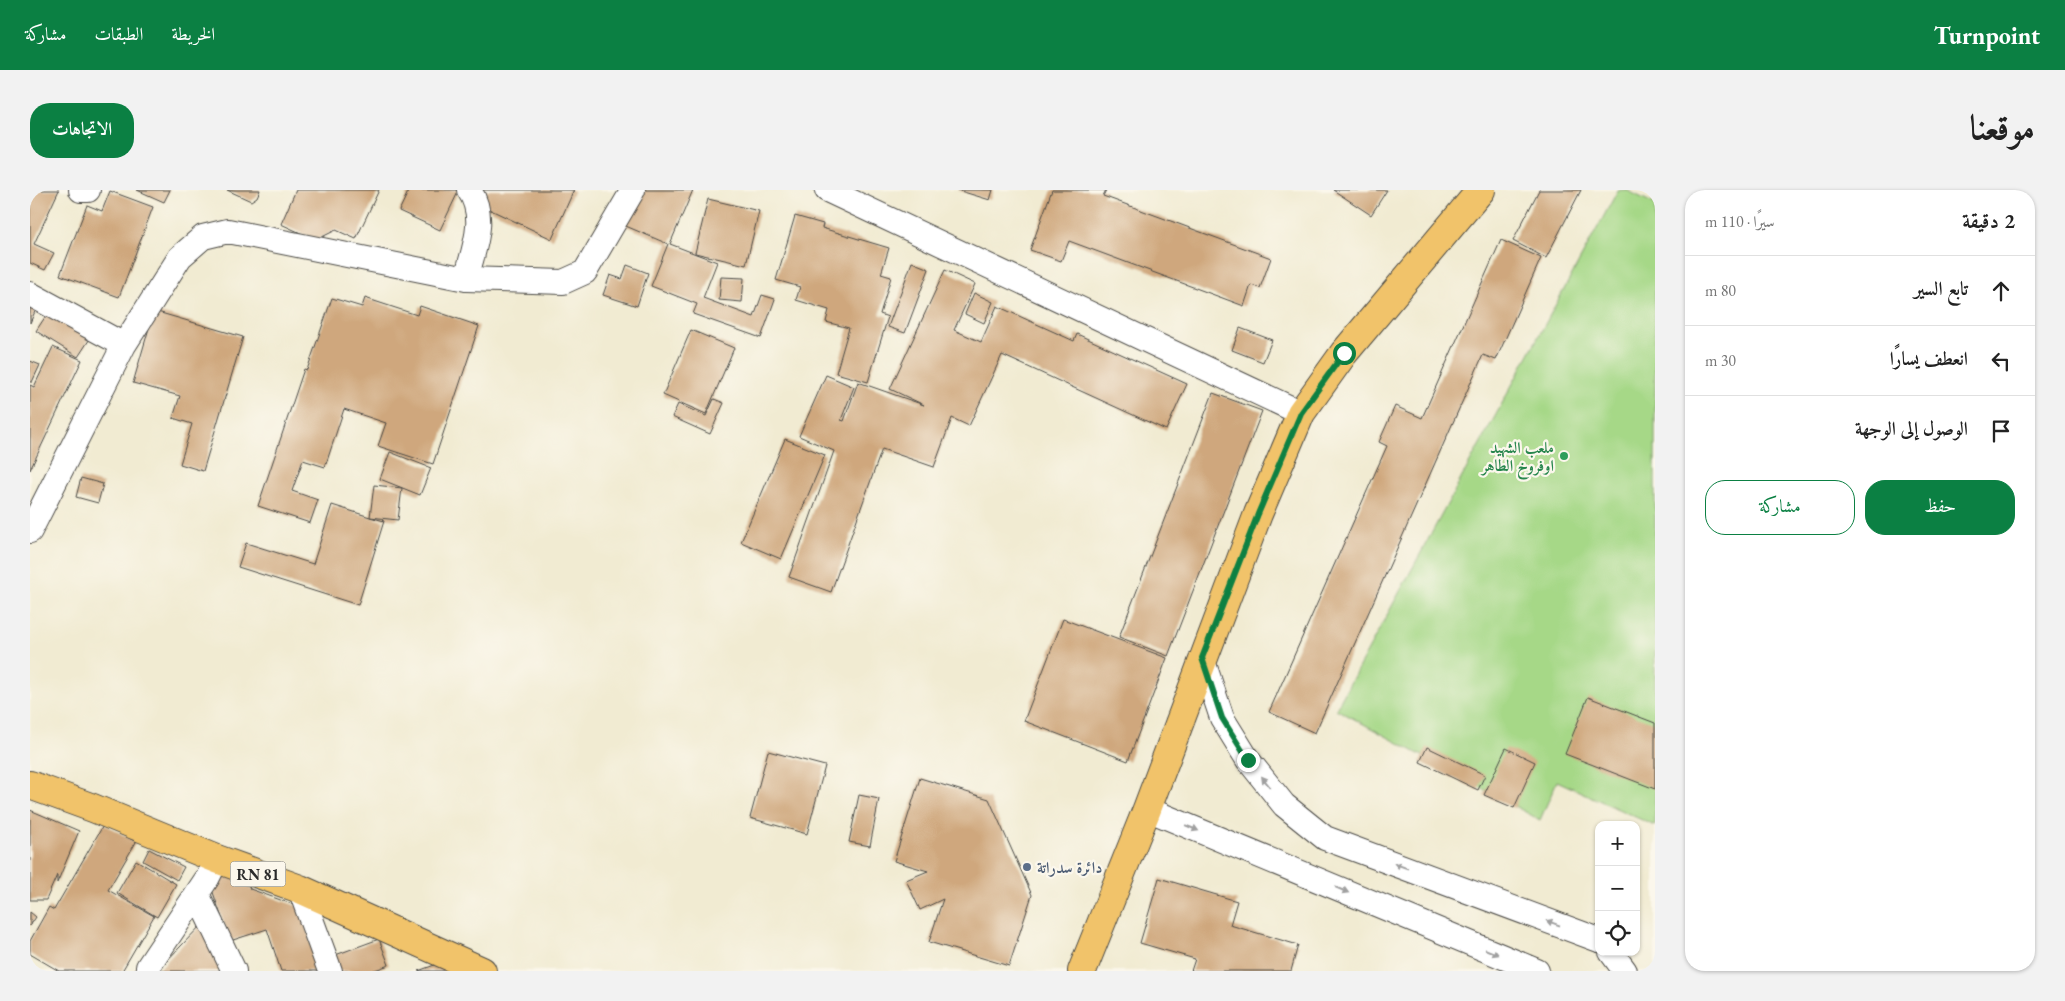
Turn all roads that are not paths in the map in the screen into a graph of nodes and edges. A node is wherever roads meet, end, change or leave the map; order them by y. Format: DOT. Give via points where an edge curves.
graph roads {
  1 [pos="81,190"];
  2 [pos="88,190"];
  3 [pos="469,190"];
  4 [pos="633,190"];
  5 [pos="827,190"];
  6 [pos="1481,190"];
  7 [pos="466,280"];
  8 [pos="30,294"];
  9 [pos="124,345"];
  10 [pos="1301,413"];
  11 [pos="31,526"];
  12 [pos="1202,658"];
  13 [pos="30,786"];
  14 [pos="1147,809"];
  15 [pos="217,859"];
  16 [pos="300,889"];
  17 [pos="197,894"];
  18 [pos="1595,939"];
  19 [pos="1614,956"];
  20 [pos="148,967"];
  21 [pos="234,971"];
  22 [pos="330,971"];
  23 [pos="482,971"];
  24 [pos="1082,971"];
  25 [pos="1537,971"];
  26 [pos="1625,971"];
  1 -- 2 [label="street"];
  3 -- 7 [label="street" via="475,199 480,223"];
  4 -- 7 [label="street" via="585,272 562,282"];
  5 -- 10 [label="street"];
  6 -- 10 [label="main road" via="1344,353"];
  7 -- 9 [label="street" via="228,231 202,237 180,257"];
  8 -- 9 [label="street"];
  9 -- 11 [label="street"];
  10 -- 12 [label="main road"];
  12 -- 14 [label="main road"];
  18 -- 12 [label="street, one-way" via="1325,838 1284,805 1248,760 1222,718"];
  13 -- 15 [label="main road, RN 81"];
  14 -- 24 [label="main road"];
  14 -- 25 [label="street, one-way"];
  15 -- 16 [label="main road, RN 81"];
  15 -- 17 [label="street"];
  16 -- 22 [label="street"];
  16 -- 23 [label="main road, RN 81"];
  17 -- 20 [label="street"];
  17 -- 21 [label="street"];
  19 -- 26 [label="street"];
}
